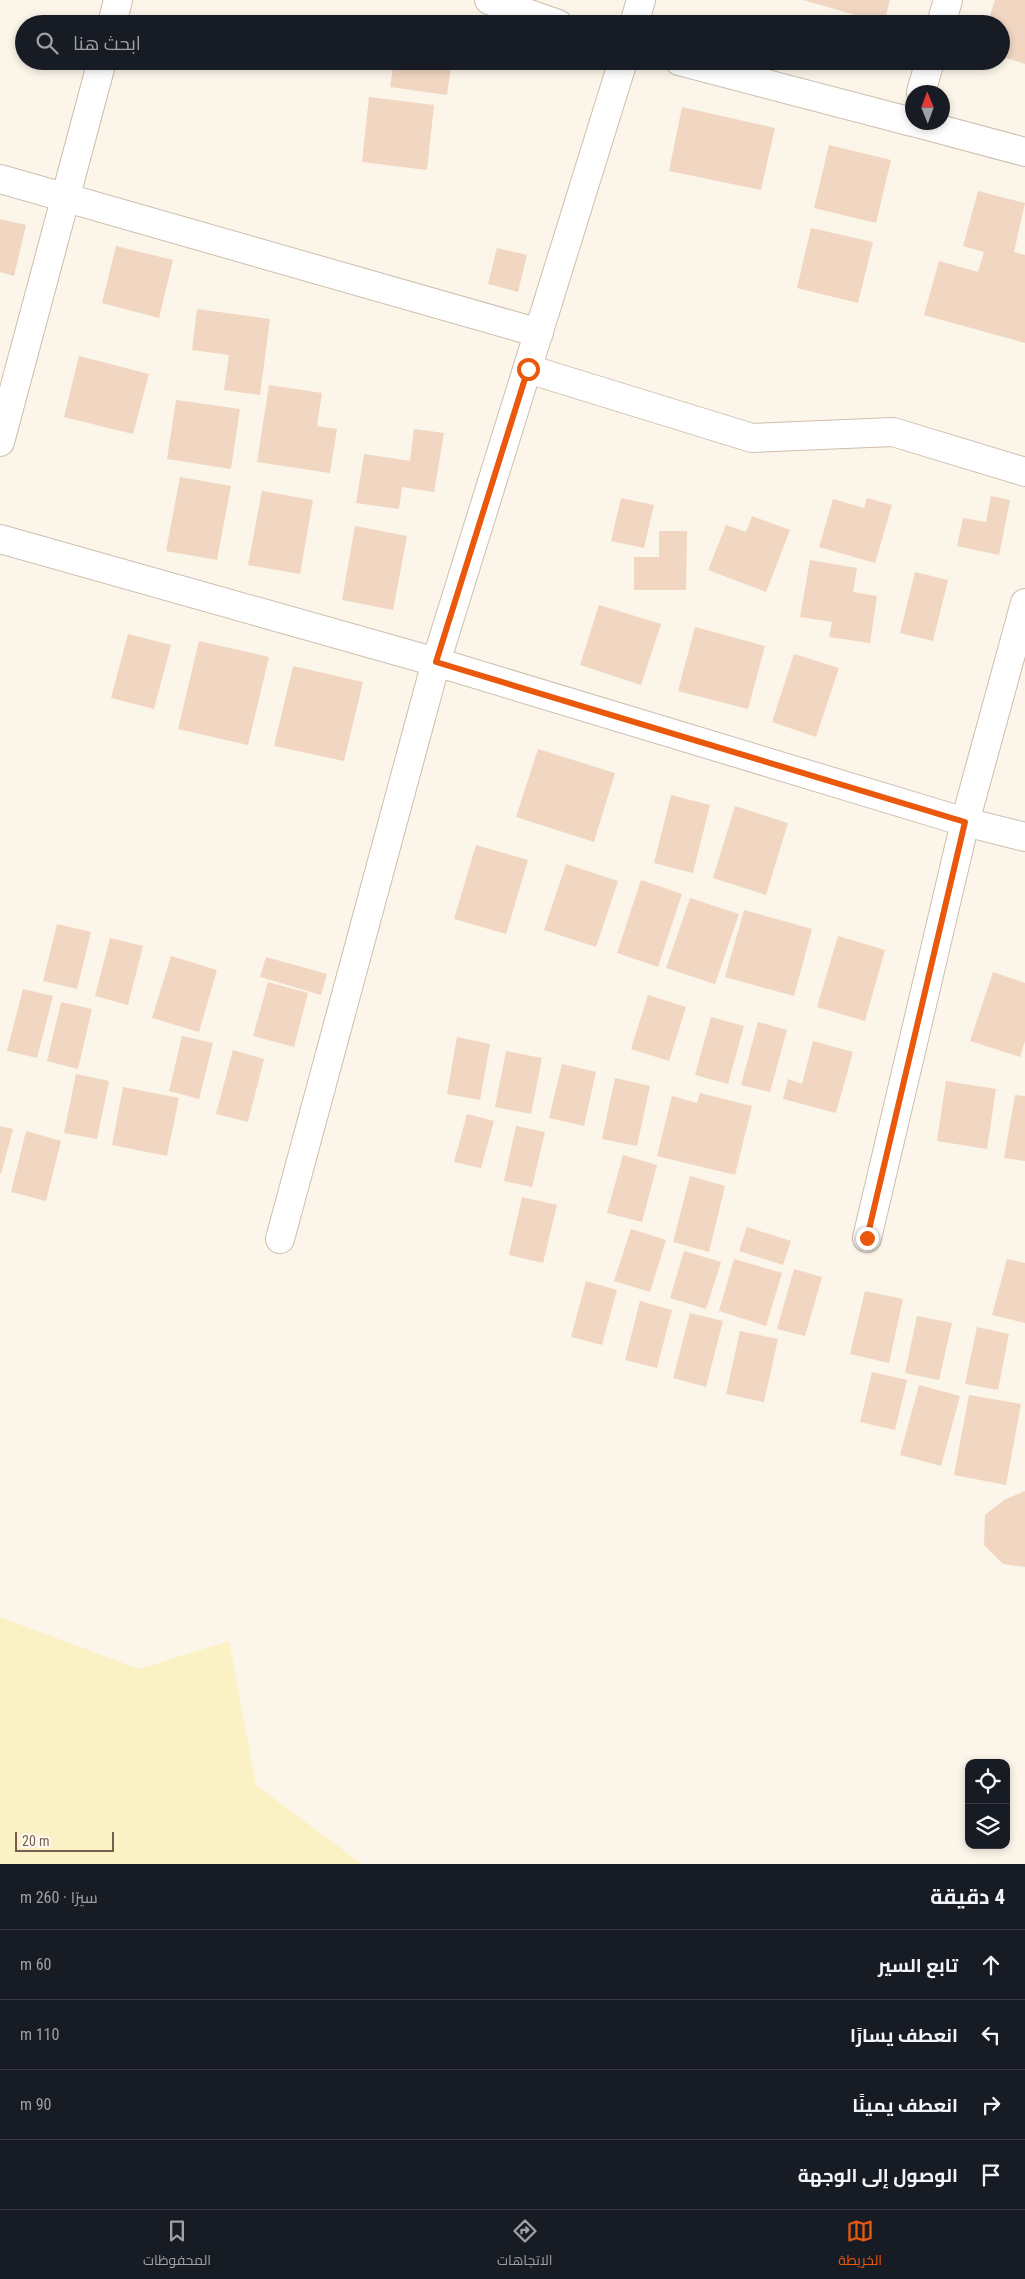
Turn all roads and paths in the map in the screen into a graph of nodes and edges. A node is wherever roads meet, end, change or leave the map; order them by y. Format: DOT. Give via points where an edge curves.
graph roads {
  1 [pos="118,0"];
  2 [pos="488,0"];
  3 [pos="641,0"];
  4 [pos="948,0"];
  5 [pos="114,15"];
  6 [pos="532,15"];
  7 [pos="637,15"];
  8 [pos="944,15"];
  9 [pos="100,70"];
  10 [pos="620,70"];
  11 [pos="713,70"];
  12 [pos="927,70"];
  13 [pos="923,85"];
  14 [pos="905,120"];
  15 [pos="942,130"];
  16 [pos="1025,152"];
  17 [pos="0,179"];
  18 [pos="66,196"];
  19 [pos="539,333"];
  20 [pos="528,369"];
  21 [pos="0,442"];
  22 [pos="1025,472"];
  23 [pos="0,539"];
  24 [pos="1025,603"];
  25 [pos="436,662"];
  26 [pos="965,822"];
  27 [pos="1025,837"];
  28 [pos="867,1238"];
  29 [pos="280,1239"];
  1 -- 5 [label="street"];
  2 -- 6 [label="street"];
  3 -- 7 [label="street"];
  4 -- 8 [label="street"];
  9 -- 18 [label="street"];
  10 -- 19 [label="street"];
  11 -- 14 [label="street"];
  12 -- 13 [label="street"];
  15 -- 16 [label="street"];
  17 -- 18 [label="street"];
  18 -- 19 [label="street"];
  18 -- 21 [label="street"];
  19 -- 20 [label="street"];
  20 -- 22 [label="street" via="752,438 893,432"];
  20 -- 25 [label="street"];
  23 -- 25 [label="street"];
  24 -- 26 [label="street"];
  25 -- 26 [label="street"];
  25 -- 29 [label="street"];
  26 -- 27 [label="street"];
  26 -- 28 [label="street"];
}
